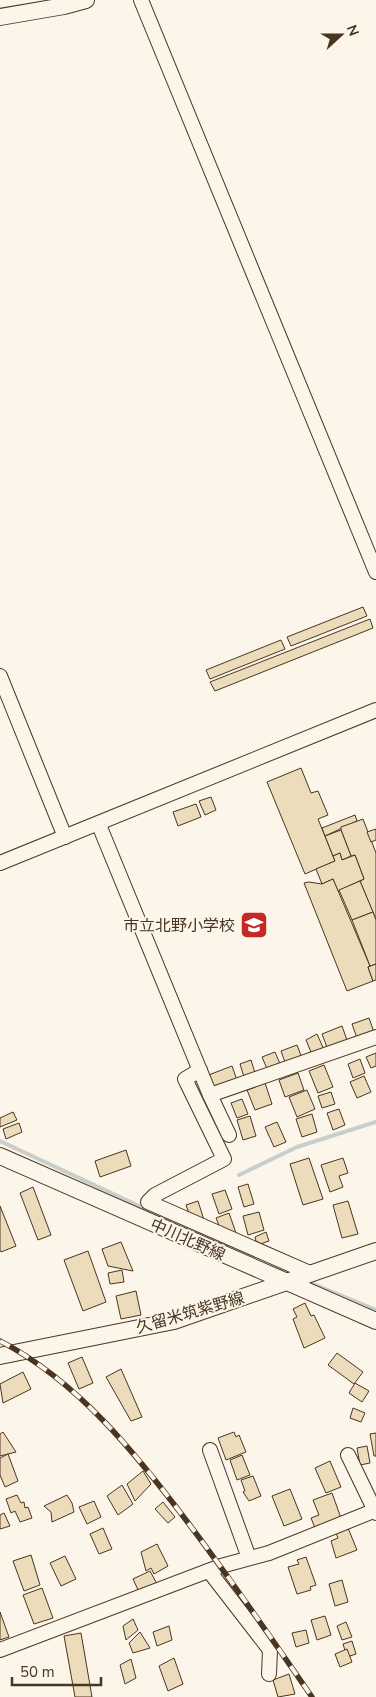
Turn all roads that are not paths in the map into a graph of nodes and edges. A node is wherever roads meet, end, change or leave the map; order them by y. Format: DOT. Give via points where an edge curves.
graph roads {
  1 [pos="38,0"];
  2 [pos="86,0"];
  3 [pos="141,0"];
  4 [pos="0,16"];
  5 [pos="376,572"];
  6 [pos="0,676"];
  7 [pos="376,710"];
  8 [pos="98,825"];
  9 [pos="65,838"];
  10 [pos="0,863"];
  11 [pos="376,1037"];
  12 [pos="200,1070"];
  13 [pos="210,1095"];
  14 [pos="230,1135"];
  15 [pos="0,1156"];
  16 [pos="376,1251"];
  17 [pos="309,1275"];
  18 [pos="287,1283"];
  19 [pos="376,1320"];
  20 [pos="0,1356"];
  21 [pos="210,1450"];
  22 [pos="348,1456"];
  23 [pos="376,1511"];
  24 [pos="249,1558"];
  25 [pos="209,1571"];
  26 [pos="0,1650"];
  27 [pos="269,1674"];
  1 -- 4 [label="main road"];
  2 -- 4 [label="main road"];
  3 -- 5 [label="street"];
  6 -- 9 [label="street"];
  7 -- 8 [label="street"];
  8 -- 9 [label="street"];
  8 -- 12 [label="street"];
  9 -- 10 [label="street"];
  11 -- 13 [label="street"];
  12 -- 13 [label="street"];
  12 -- 17 [label="street" via="185,1079 224,1159 155,1195 148,1202"];
  13 -- 14 [label="street"];
  15 -- 18 [label="main road, 中川北野線"];
  16 -- 17 [label="main road, 久留米筑紫野線"];
  17 -- 18 [label="main road, 久留米筑紫野線"];
  18 -- 19 [label="main road, 中川北野線"];
  18 -- 20 [label="main road, 久留米筑紫野線" via="174,1320"];
  21 -- 24 [label="street"];
  22 -- 23 [label="street"];
  23 -- 24 [label="street"];
  24 -- 25 [label="street"];
  25 -- 26 [label="street"];
  25 -- 27 [label="street" via="270,1650"];
}
